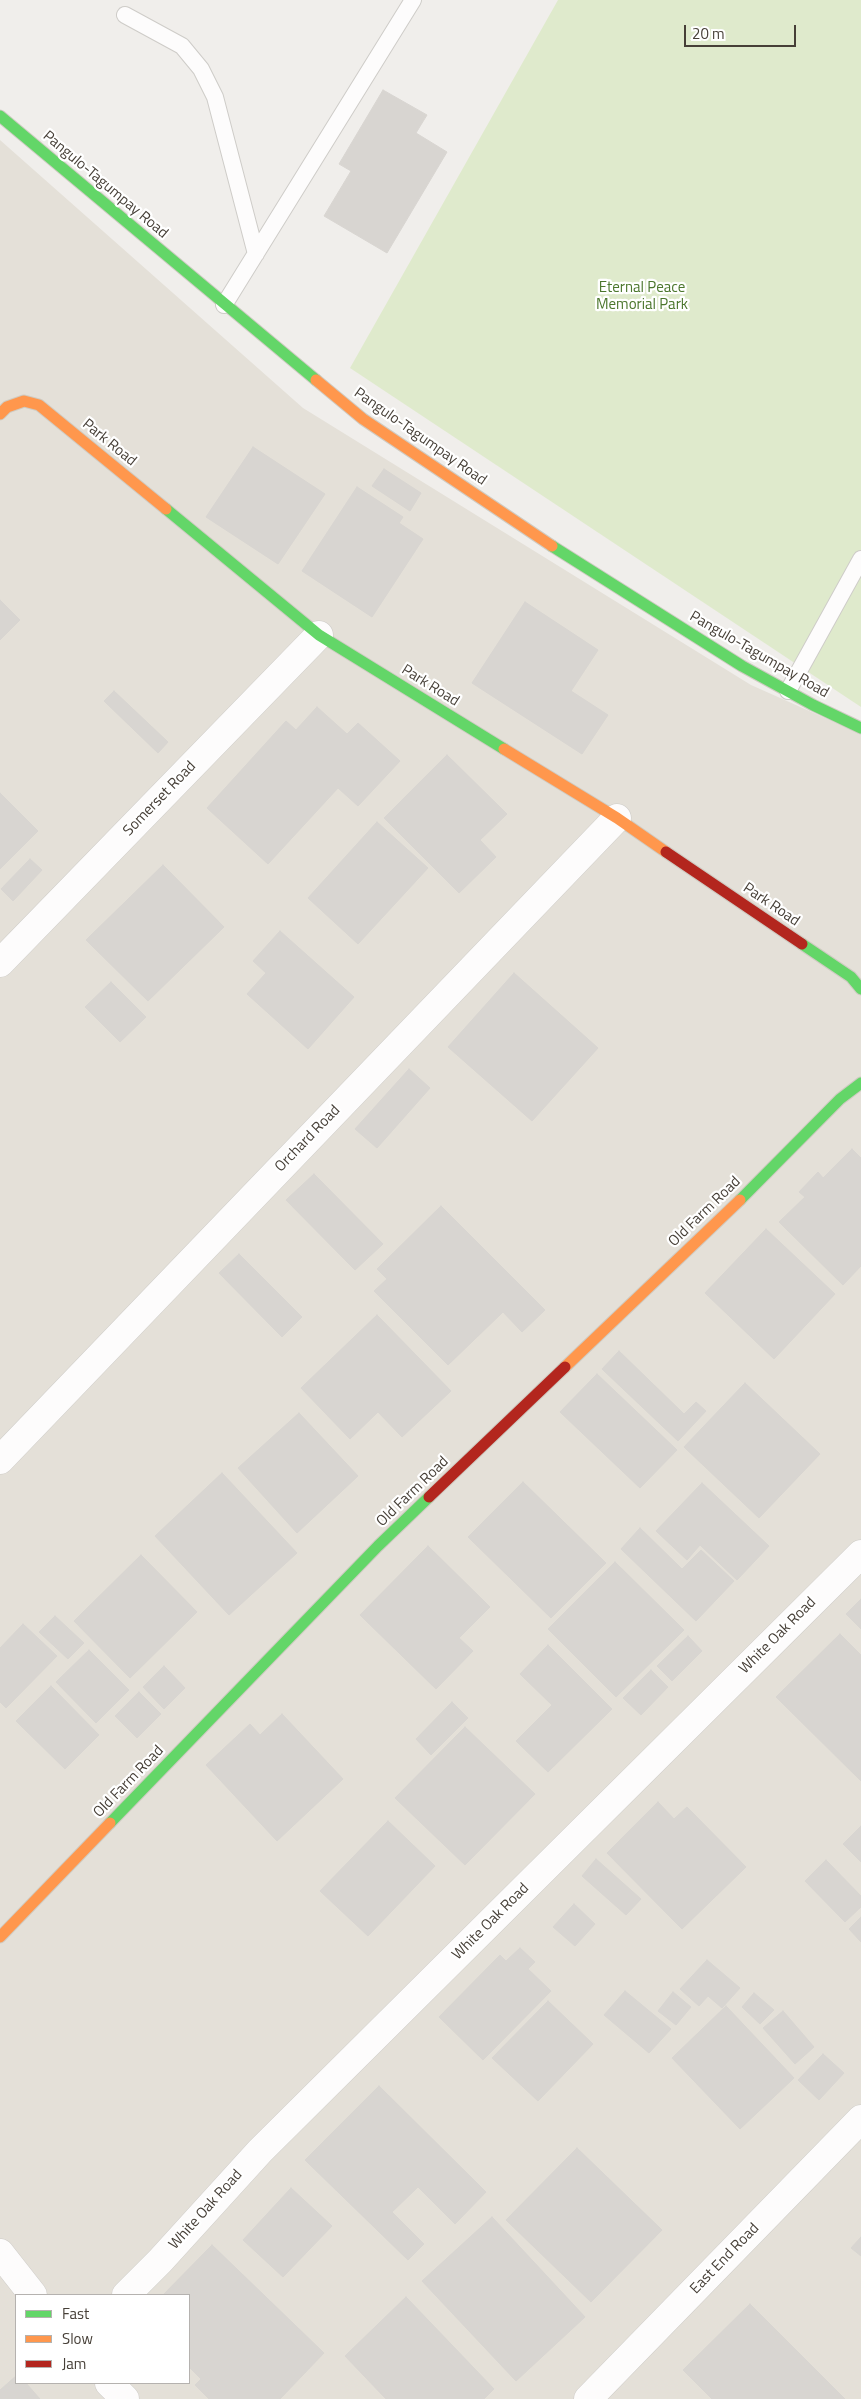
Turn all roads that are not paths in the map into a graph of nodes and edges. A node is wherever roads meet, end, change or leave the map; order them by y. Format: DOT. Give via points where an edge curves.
graph roads {
  1 [pos="413,0"];
  2 [pos="125,15"];
  3 [pos="0,116"];
  4 [pos="256,254"];
  5 [pos="224,305"];
  6 [pos="0,414"];
  7 [pos="861,559"];
  8 [pos="319,635"];
  9 [pos="788,691"];
  10 [pos="861,728"];
  11 [pos="617,818"];
  12 [pos="0,963"];
  13 [pos="861,989"];
  14 [pos="861,1083"];
  15 [pos="0,1460"];
  16 [pos="861,1554"];
  17 [pos="0,1937"];
  18 [pos="861,2119"];
  19 [pos="0,2253"];
  20 [pos="32,2294"];
  21 [pos="127,2294"];
  22 [pos="110,2384"];
  23 [pos="125,2399"];
  24 [pos="588,2399"];
  1 -- 4 [label="lane"];
  2 -- 4 [label="lane" via="182,46 201,69 215,97"];
  3 -- 5 [label="street, Pangulo-Tagumpay Road"];
  4 -- 5 [label="lane"];
  5 -- 9 [label="street, Pangulo-Tagumpay Road" via="363,419 570,557 742,666"];
  6 -- 8 [label="street, Park Road" via="7,407 24,401 39,405"];
  7 -- 9 [label="lane"];
  8 -- 11 [label="street, Park Road"];
  8 -- 12 [label="street, Somerset Road"];
  9 -- 10 [label="street, Pangulo-Tagumpay Road"];
  11 -- 13 [label="street, Park Road" via="851,978"];
  11 -- 15 [label="street, Orchard Road"];
  14 -- 17 [label="street, Old Farm Road" via="840,1099 762,1179 378,1546"];
  16 -- 21 [label="street, White Oak Road" via="260,2151"];
  18 -- 24 [label="street, East End Road"];
  19 -- 20 [label="street"];
  22 -- 23 [label="street"];
}
